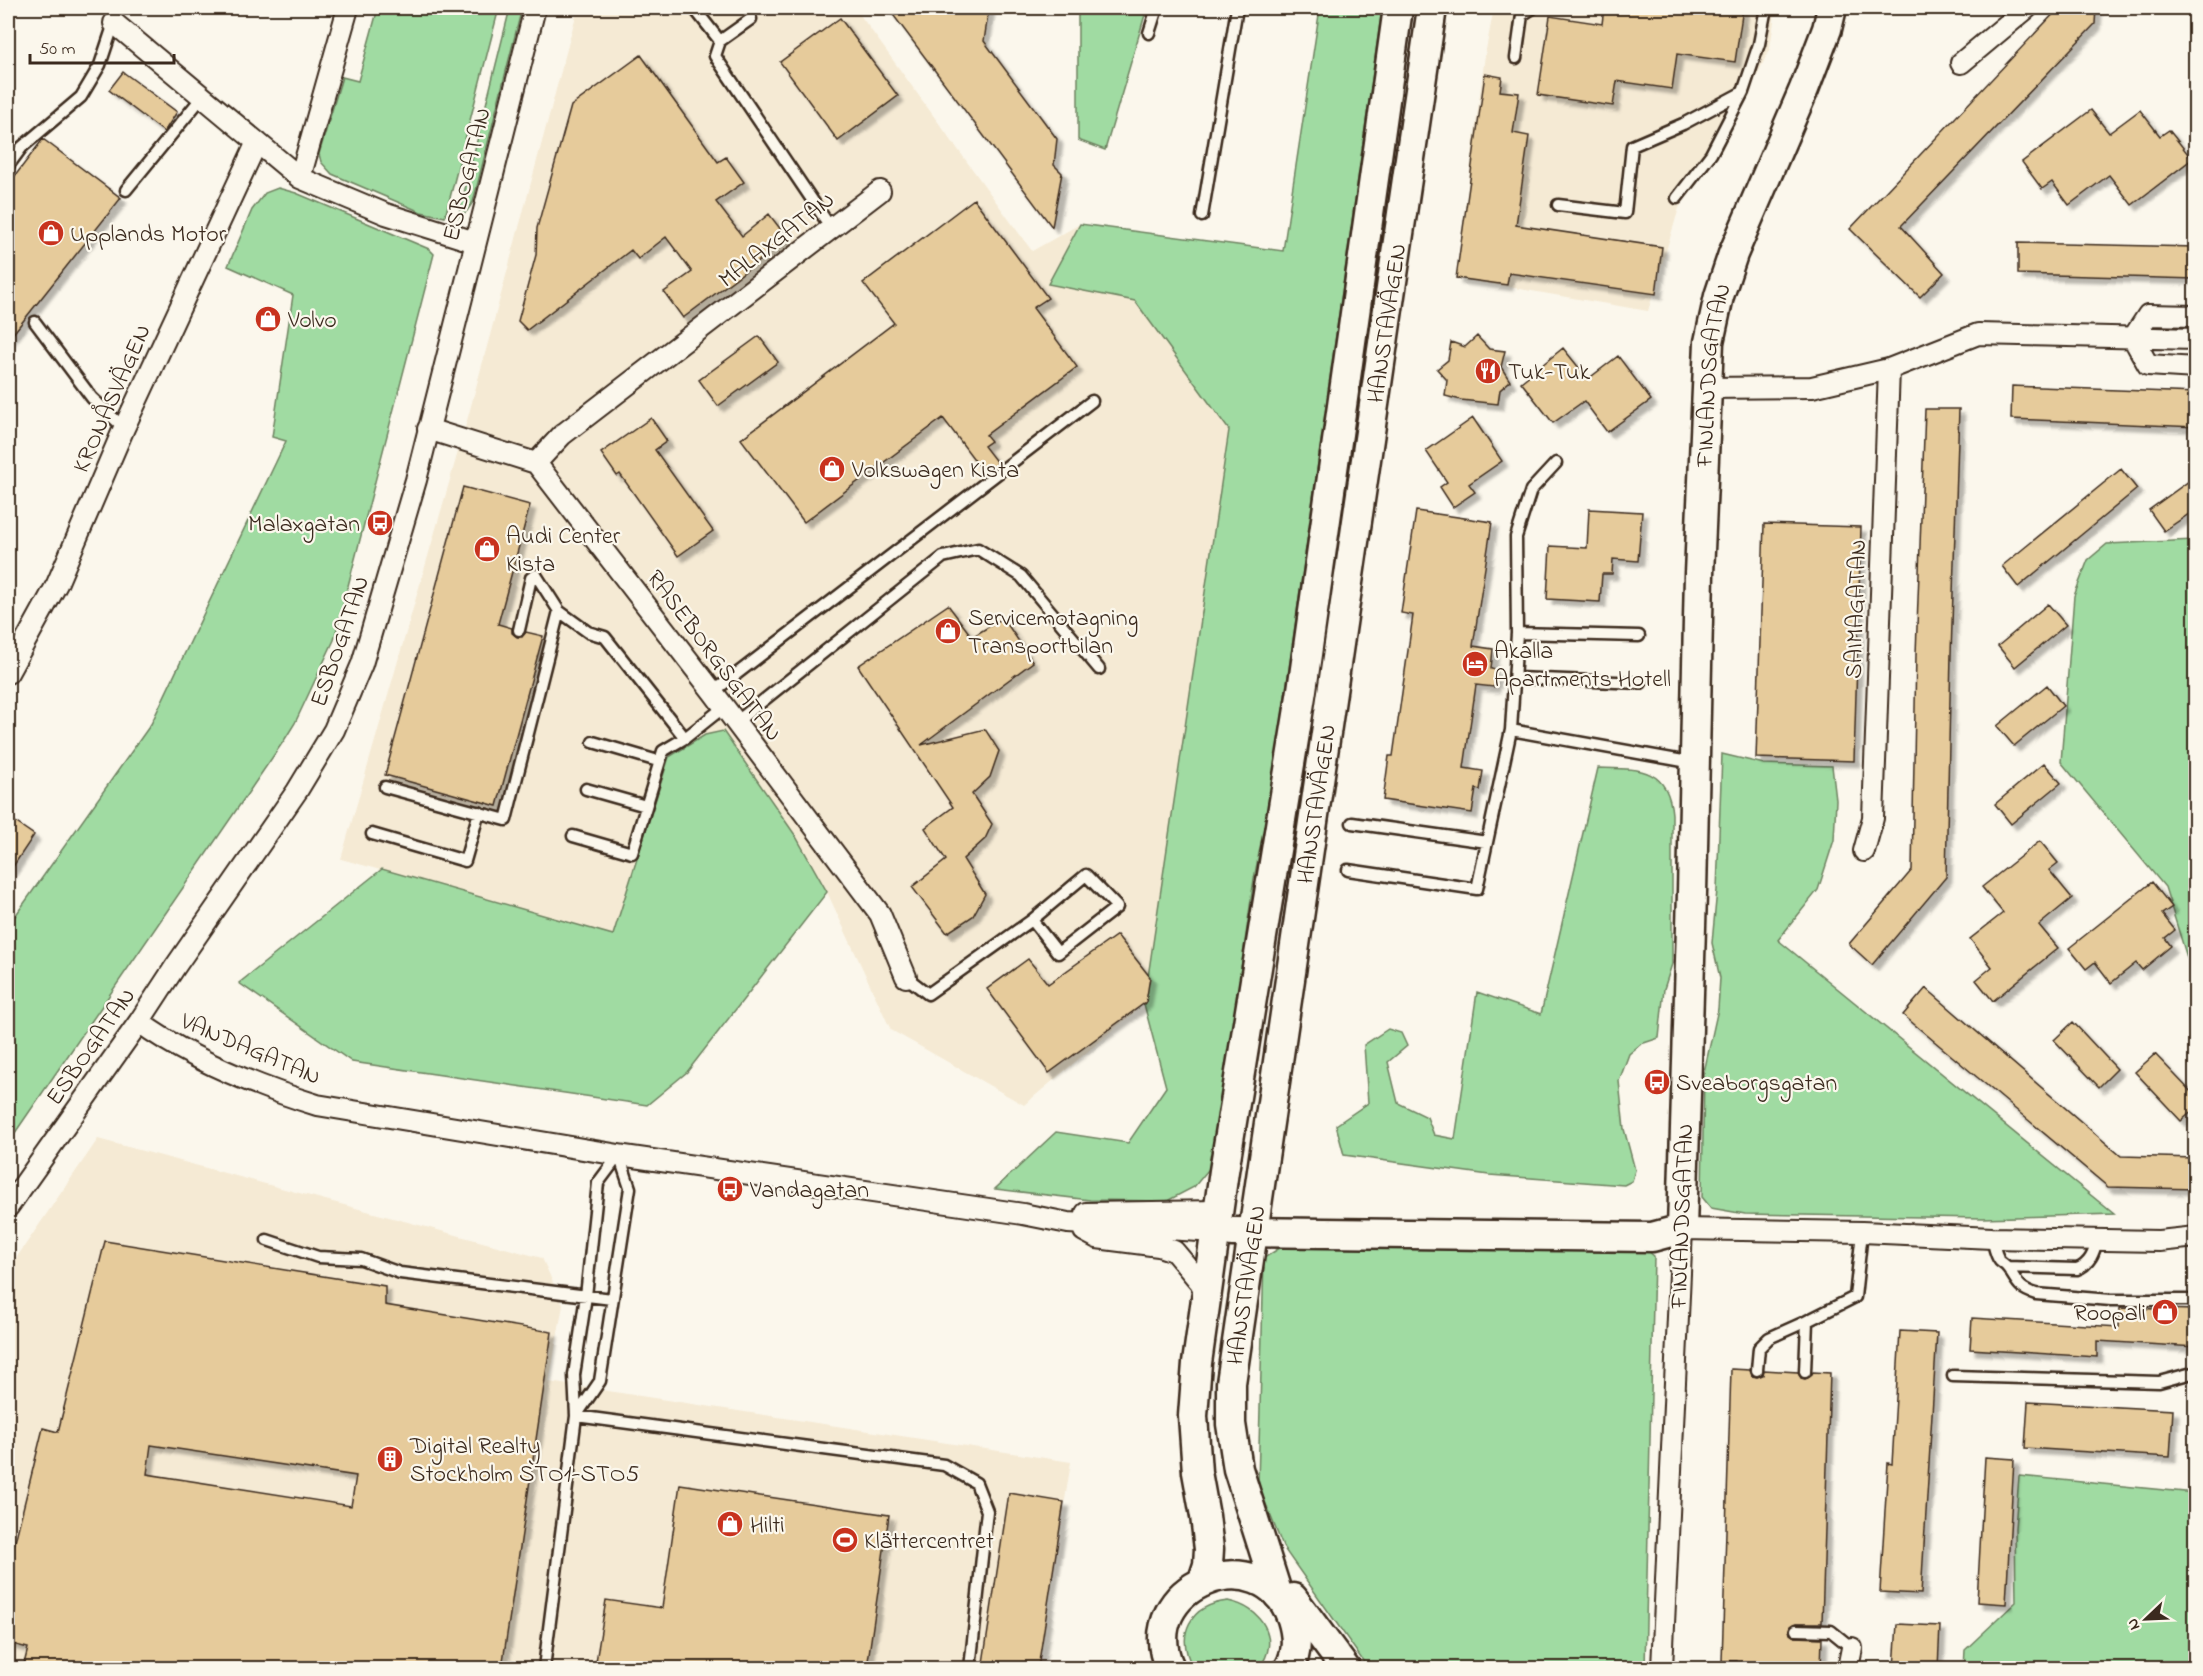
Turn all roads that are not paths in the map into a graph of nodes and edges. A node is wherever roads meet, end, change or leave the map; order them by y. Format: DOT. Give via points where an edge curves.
graph roads {
  1 [pos="348,8"];
  2 [pos="535,8"];
  3 [pos="694,8"];
  4 [pos="1157,8"];
  5 [pos="1237,8"];
  6 [pos="1398,8"];
  7 [pos="1432,8"];
  8 [pos="1533,8"];
  9 [pos="1766,8"];
  10 [pos="1832,8"];
  11 [pos="2027,8"];
  12 [pos="113,15"];
  13 [pos="750,19"];
  14 [pos="1149,33"];
  15 [pos="720,41"];
  16 [pos="1515,58"];
  17 [pos="1961,63"];
  18 [pos="1743,92"];
  19 [pos="203,96"];
  20 [pos="257,142"];
  21 [pos="8,166"];
  22 [pos="300,178"];
  23 [pos="126,190"];
  24 [pos="880,191"];
  25 [pos="1677,198"];
  26 [pos="1558,205"];
  27 [pos="1202,216"];
  28 [pos="831,228"];
  29 [pos="475,242"];
  30 [pos="2196,316"];
  31 [pos="34,322"];
  32 [pos="2133,338"];
  33 [pos="2196,339"];
  34 [pos="2196,368"];
  35 [pos="1889,369"];
  36 [pos="1706,388"];
  37 [pos="1092,401"];
  38 [pos="124,428"];
  39 [pos="428,429"];
  40 [pos="1556,463"];
  41 [pos="536,464"];
  42 [pos="559,611"];
  43 [pos="519,630"];
  44 [pos="1517,633"];
  45 [pos="1639,636"];
  46 [pos="1099,669"];
  47 [pos="8,673"];
  48 [pos="1515,678"];
  49 [pos="1641,683"];
  50 [pos="724,707"];
  51 [pos="1510,730"];
  52 [pos="685,738"];
  53 [pos="593,742"];
  54 [pos="658,761"];
  55 [pos="1694,763"];
  56 [pos="385,787"];
  57 [pos="586,789"];
  58 [pos="646,806"];
  59 [pos="479,812"];
  60 [pos="1352,823"];
  61 [pos="372,834"];
  62 [pos="573,836"];
  63 [pos="1487,842"];
  64 [pos="1864,851"];
  65 [pos="1348,870"];
  66 [pos="1032,920"];
  67 [pos="906,977"];
  68 [pos="139,1022"];
  69 [pos="620,1155"];
  70 [pos="8,1207"];
  71 [pos="1023,1214"];
  72 [pos="1218,1222"];
  73 [pos="1253,1222"];
  74 [pos="1068,1223"];
  75 [pos="1682,1229"];
  76 [pos="1862,1232"];
  77 [pos="2196,1237"];
  78 [pos="1992,1238"];
  79 [pos="267,1240"];
  80 [pos="2097,1240"];
  81 [pos="2159,1241"];
  82 [pos="2196,1250"];
  83 [pos="2007,1267"];
  84 [pos="1206,1294"];
  85 [pos="586,1296"];
  86 [pos="612,1299"];
  87 [pos="2196,1300"];
  88 [pos="1807,1321"];
  89 [pos="1757,1370"];
  90 [pos="1805,1372"];
  91 [pos="2196,1372"];
  92 [pos="1953,1376"];
  93 [pos="576,1416"];
  94 [pos="1263,1554"];
  95 [pos="1203,1580"];
  96 [pos="1278,1595"];
  97 [pos="1796,1630"];
  98 [pos="1852,1648"];
  99 [pos="1293,1667"];
  100 [pos="544,1668"];
  101 [pos="970,1668"];
  102 [pos="1170,1668"];
  103 [pos="1345,1668"];
  104 [pos="1662,1668"];
  105 [pos="1848,1668"];
  1 -- 22 [label="street"];
  2 -- 29 [label="street, ESBOGATAN"];
  3 -- 15 [label="lane"];
  4 -- 14 [label="lane"];
  5 -- 27 [label="lane"];
  6 -- 72 [label="main road, HANSTAVÄGEN" via="1302,690"];
  7 -- 73 [label="main road, HANSTAVÄGEN"];
  8 -- 16 [label="lane" via="1522,15"];
  9 -- 18 [label="lane" via="1760,44"];
  10 -- 36 [label="main road, FINLANDSGATAN" via="1804,89 1733,254 1713,319"];
  11 -- 17 [label="street"];
  12 -- 19 [label="street"];
  12 -- 21 [label="lane" via="100,65 81,97 22,147"];
  13 -- 15 [label="lane"];
  15 -- 28 [label="lane" via="715,56"];
  18 -- 25 [label="lane" via="1711,154"];
  18 -- 26 [label="lane" via="1632,146 1625,213"];
  19 -- 20 [label="street"];
  19 -- 23 [label="lane"];
  20 -- 22 [label="street"];
  20 -- 38 [label="street, KRONÅSVÄGEN"];
  22 -- 29 [label="street" via="386,214"];
  24 -- 28 [label="street, MALAXGATAN"];
  28 -- 41 [label="street, MALAXGATAN" via="562,435"];
  29 -- 39 [label="street, ESBOGATAN"];
  30 -- 32 [label="street" via="2148,315"];
  31 -- 38 [label="lane" via="92,398"];
  32 -- 33 [label="street"];
  32 -- 34 [label="street" via="2148,365"];
  32 -- 35 [label="street" via="1978,334"];
  35 -- 36 [label="street" via="1812,387"];
  35 -- 64 [label="street, SAIMAGATAN" via="1873,818"];
  36 -- 55 [label="main road, FINLANDSGATAN"];
  37 -- 50 [label="lane"];
  38 -- 47 [label="street, KRONÅSVÄGEN" via="57,584"];
  39 -- 41 [label="street"];
  39 -- 68 [label="street, ESBOGATAN" via="362,664 334,730 297,791"];
  40 -- 44 [label="lane" via="1531,490 1516,537"];
  41 -- 50 [label="street, RASEBORGSGATAN"];
  42 -- 43 [label="lane" via="536,575 531,578"];
  42 -- 52 [label="lane" via="588,632 605,637"];
  42 -- 59 [label="lane" via="506,820"];
  44 -- 45 [label="lane"];
  44 -- 48 [label="lane"];
  46 -- 50 [label="lane" via="1021,576 978,549 943,557"];
  48 -- 49 [label="lane"];
  48 -- 51 [label="lane"];
  50 -- 52 [label="lane"];
  50 -- 67 [label="street, RASEBORGSGATAN" via="880,914"];
  51 -- 55 [label="lane"];
  51 -- 63 [label="lane"];
  52 -- 54 [label="lane" via="663,751"];
  53 -- 54 [label="lane"];
  54 -- 58 [label="lane"];
  55 -- 75 [label="main road, FINLANDSGATAN"];
  56 -- 59 [label="lane"];
  57 -- 58 [label="lane"];
  58 -- 62 [label="lane" via="632,853"];
  59 -- 61 [label="lane" via="465,861"];
  60 -- 63 [label="lane"];
  63 -- 65 [label="lane" via="1477,889"];
  66 -- 66 [label="lane" via="1058,953 1117,907 1086,875"];
  66 -- 67 [label="lane" via="927,994"];
  68 -- 69 [label="street, VANDAGATAN" via="166,1041 270,1090 317,1105"];
  68 -- 70 [label="street, ESBOGATAN"];
  69 -- 71 [label="street, VANDAGATAN"];
  69 -- 85 [label="lane" via="598,1183"];
  69 -- 86 [label="lane" via="630,1188"];
  71 -- 72 [label="street, VANDAGATAN"];
  71 -- 74 [label="street, VANDAGATAN"];
  72 -- 73 [label="main road"];
  72 -- 74 [label="street, VANDAGATAN"];
  72 -- 84 [label="main road, HANSTAVÄGEN"];
  73 -- 75 [label="main road" via="1647,1220"];
  73 -- 94 [label="main road, HANSTAVÄGEN" via="1231,1383 1231,1424 1238,1469"];
  74 -- 84 [label="street, VANDAGATAN" via="1097,1238 1174,1251"];
  75 -- 76 [label="street"];
  75 -- 104 [label="street, FINLANDSGATAN"];
  76 -- 78 [label="street"];
  76 -- 88 [label="lane" via="1856,1297"];
  77 -- 81 [label="street"];
  78 -- 80 [label="street"];
  78 -- 83 [label="lane" via="1996,1256"];
  79 -- 85 [label="lane" via="318,1257 361,1259 400,1273"];
  80 -- 81 [label="street"];
  80 -- 83 [label="lane" via="2094,1254 2077,1269"];
  81 -- 82 [label="street"];
  83 -- 87 [label="lane" via="2022,1288 2036,1294 2111,1300"];
  84 -- 95 [label="main road, HANSTAVÄGEN" via="1193,1416 1209,1549"];
  85 -- 86 [label="lane"];
  85 -- 93 [label="lane" via="574,1375"];
  86 -- 93 [label="lane" via="600,1381"];
  88 -- 89 [label="lane" via="1759,1347"];
  88 -- 90 [label="lane"];
  91 -- 92 [label="lane" via="2159,1382"];
  93 -- 100 [label="lane"];
  93 -- 101 [label="lane" via="944,1466 976,1483 987,1512"];
  94 -- 96 [label="main road, HANSTAVÄGEN"];
  94 -- 103 [label="main road"];
  95 -- 96 [label="main road" via="1222,1575 1243,1576"];
  95 -- 102 [label="main road" via="1180,1598 1166,1622 1164,1642"];
  96 -- 99 [label="main road, HANSTAVÄGEN" via="1295,1627"];
  97 -- 98 [label="lane" via="1831,1631"];
  98 -- 105 [label="street"];
}
